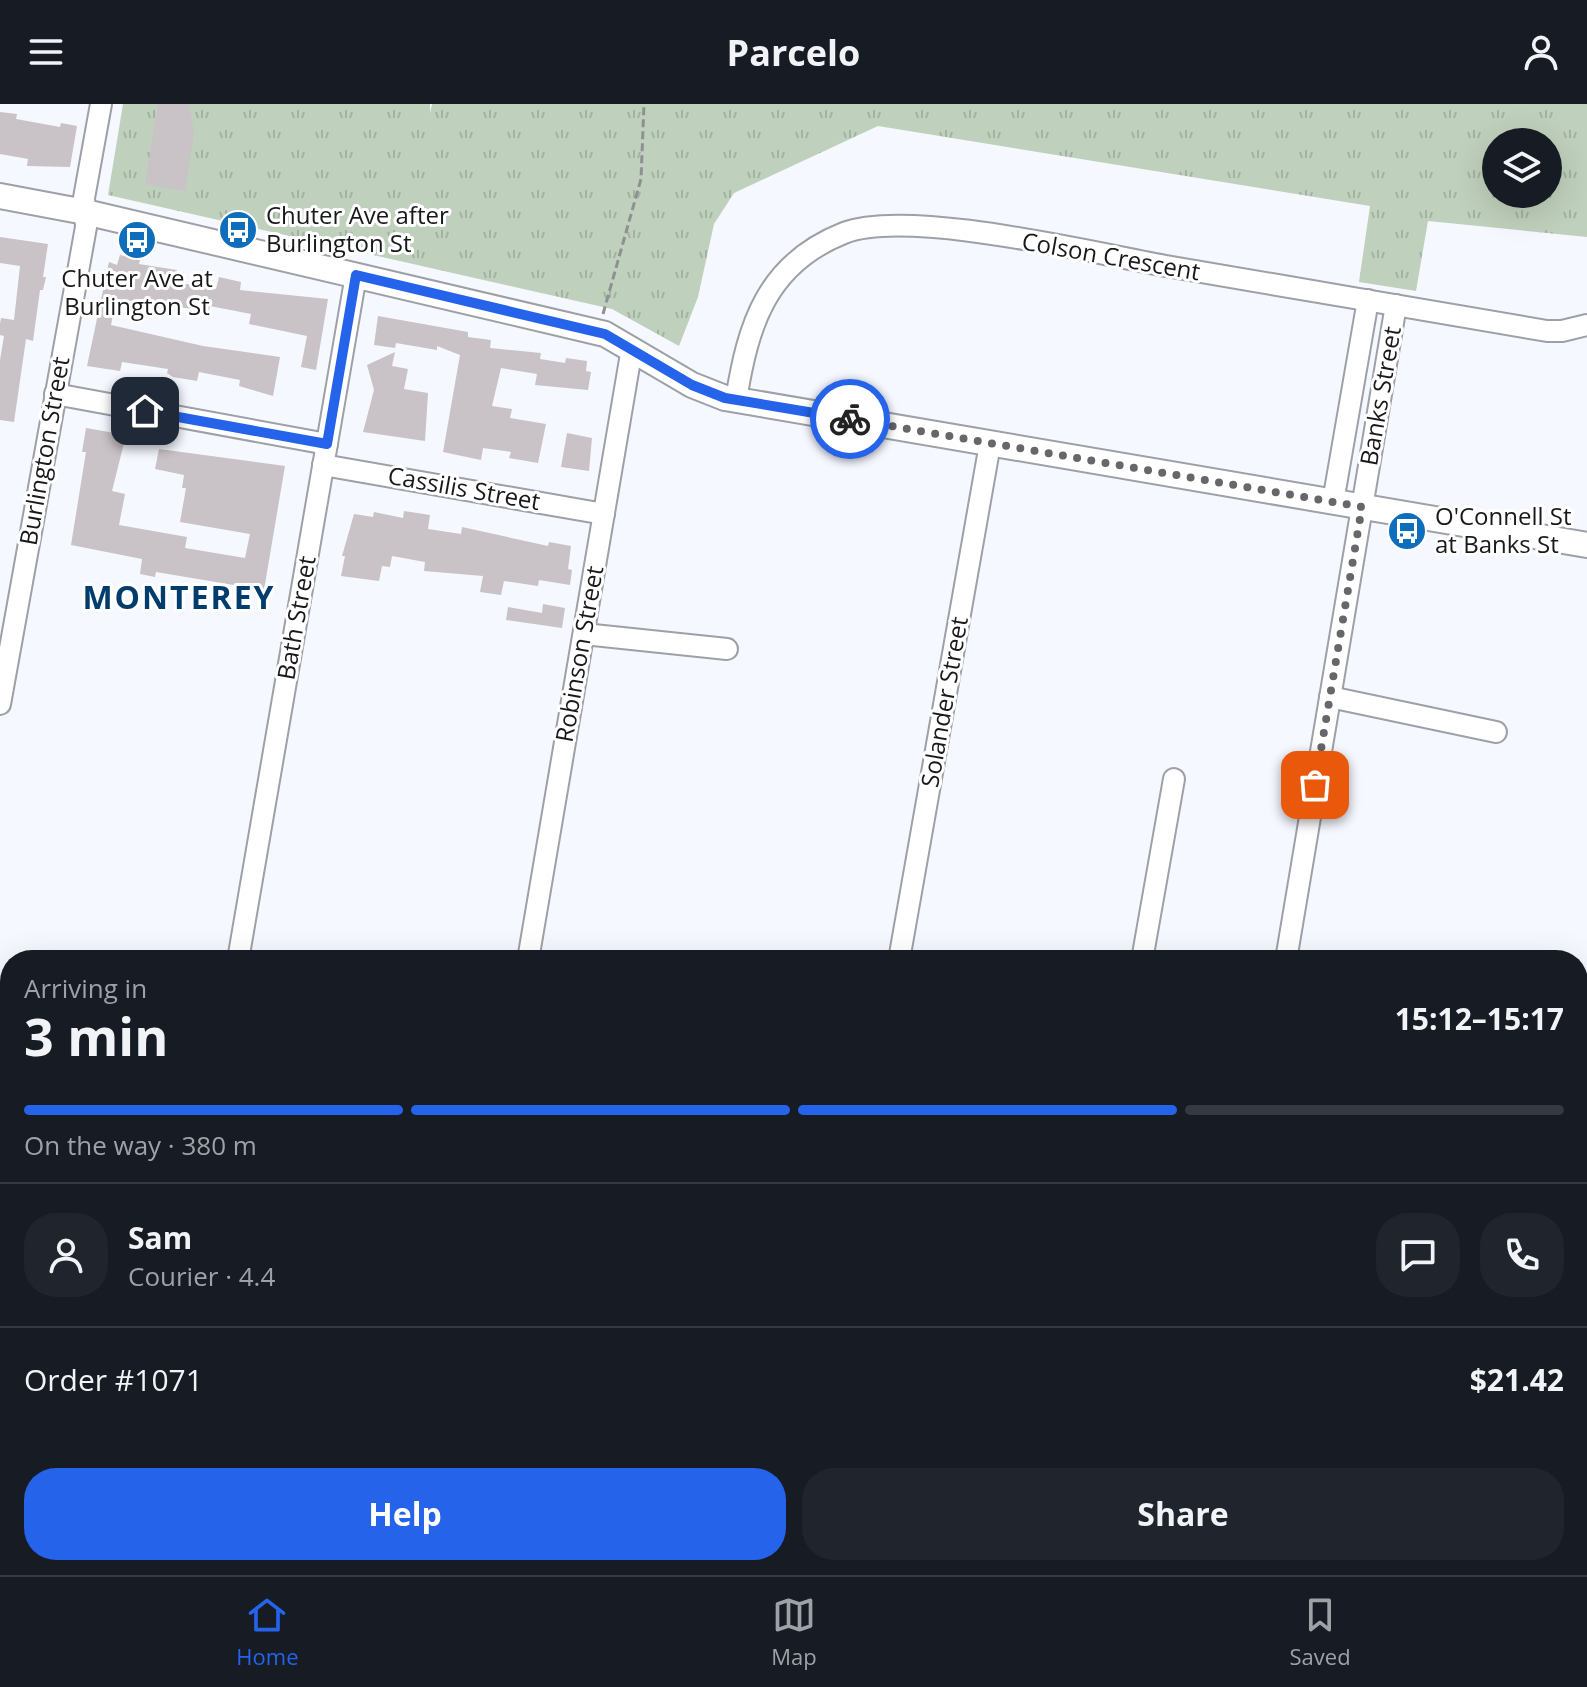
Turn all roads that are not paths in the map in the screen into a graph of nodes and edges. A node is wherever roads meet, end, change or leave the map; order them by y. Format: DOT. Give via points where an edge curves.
graph roads {
  1 [pos="101,104"];
  2 [pos="0,196"];
  3 [pos="85,212"];
  4 [pos="356,275"];
  5 [pos="1368,300"];
  6 [pos="1396,305"];
  7 [pos="1587,325"];
  8 [pos="632,348"];
  9 [pos="55,394"];
  10 [pos="736,400"];
  11 [pos="327,444"];
  12 [pos="990,444"];
  13 [pos="323,465"];
  14 [pos="1333,502"];
  15 [pos="1362,507"];
  16 [pos="604,514"];
  17 [pos="1587,545"];
  18 [pos="584,634"];
  19 [pos="727,649"];
  20 [pos="1330,697"];
  21 [pos="0,704"];
  22 [pos="1496,732"];
  23 [pos="1174,779"];
  24 [pos="240,950"];
  25 [pos="530,950"];
  26 [pos="901,950"];
  27 [pos="1144,950"];
  28 [pos="1288,950"];
  1 -- 3 [label="street, Burlington Street"];
  2 -- 3 [label="main road"];
  3 -- 4 [label="main road"];
  3 -- 9 [label="street, Burlington Street"];
  4 -- 8 [label="main road" via="605,334"];
  4 -- 11 [label="street, Bath Street"];
  5 -- 6 [label="street, Colson Crescent"];
  5 -- 10 [label="street, Colson Crescent" via="982,234 876,225 845,232 811,250 772,285 748,334"];
  5 -- 14 [label="street, Banks Street"];
  6 -- 7 [label="street, Colson Crescent" via="1547,331"];
  6 -- 15 [label="street, Banks Street"];
  8 -- 10 [label="main road" via="692,385"];
  8 -- 16 [label="street, Robinson Street"];
  9 -- 11 [label="street"];
  9 -- 21 [label="street, Burlington Street"];
  10 -- 12 [label="main road"];
  11 -- 13 [label="street, Bath Street"];
  12 -- 14 [label="main road"];
  12 -- 26 [label="street, Solander Street"];
  13 -- 16 [label="street, Cassilis Street"];
  13 -- 24 [label="street, Bath Street"];
  14 -- 15 [label="main road"];
  15 -- 17 [label="main road"];
  15 -- 20 [label="street, Banks Street"];
  16 -- 18 [label="street, Robinson Street"];
  18 -- 19 [label="street"];
  18 -- 25 [label="street, Robinson Street"];
  20 -- 22 [label="street"];
  20 -- 28 [label="street, Banks Street"];
  23 -- 27 [label="street"];
}
